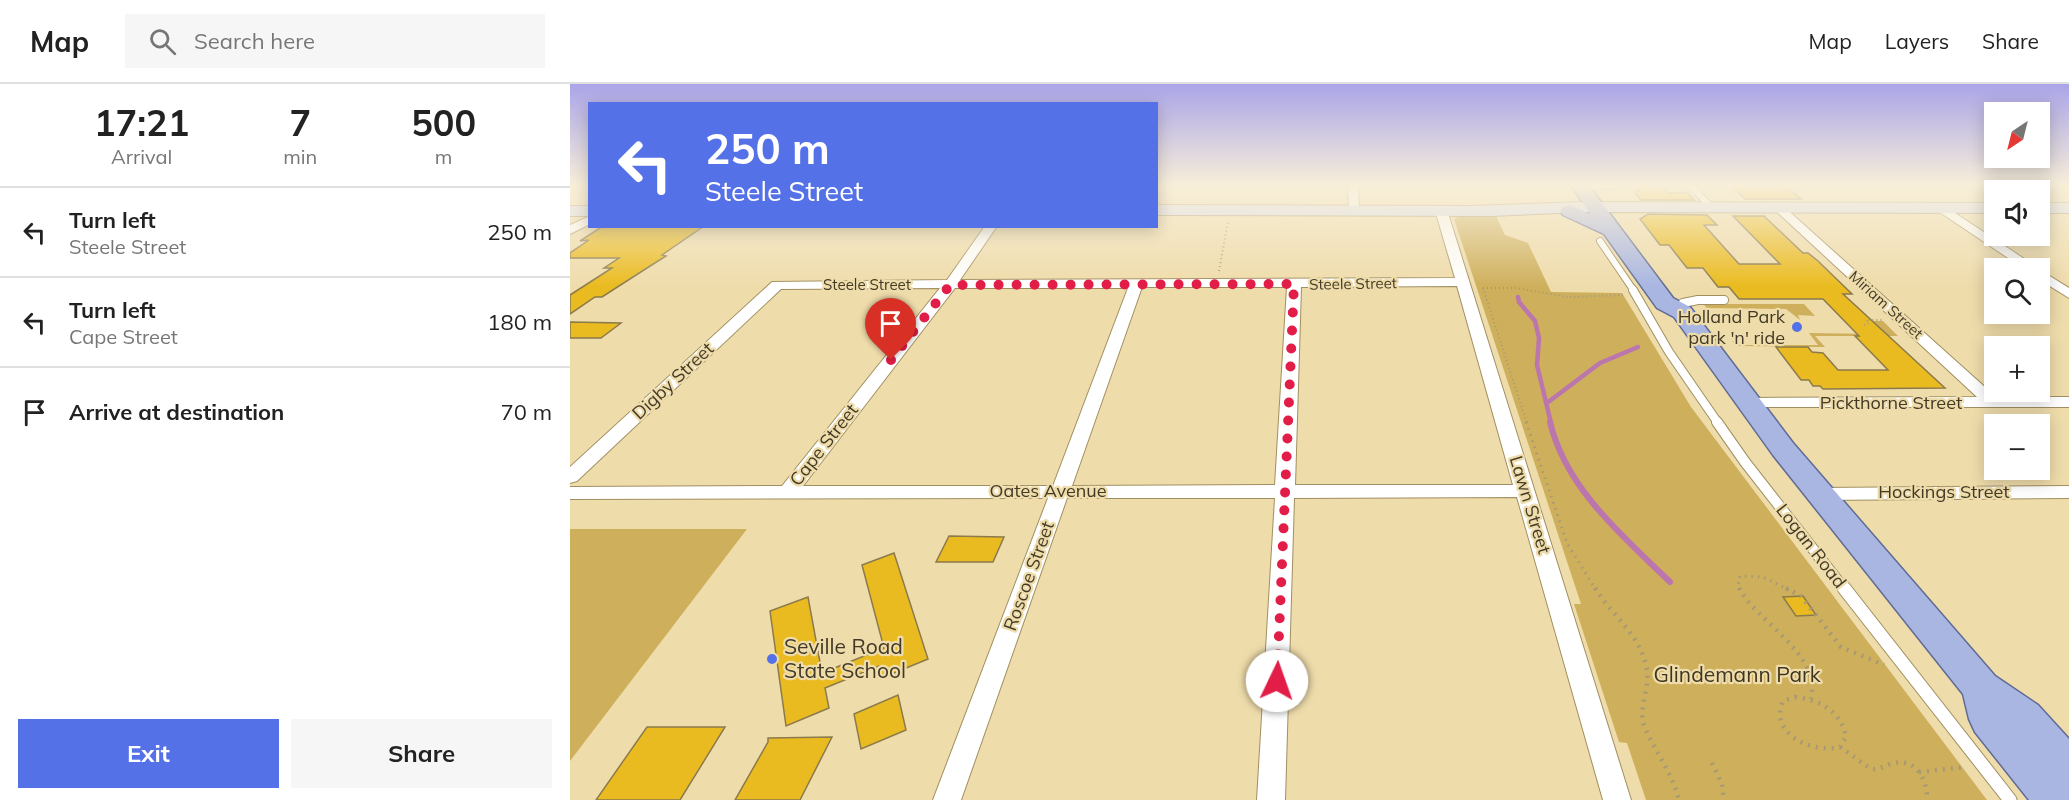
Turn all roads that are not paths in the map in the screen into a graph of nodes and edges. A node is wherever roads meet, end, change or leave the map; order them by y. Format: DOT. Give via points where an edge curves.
graph roads {
  1 [pos="1445,219"];
  2 [pos="1579,219"];
  3 [pos="1600,219"];
  4 [pos="1612,219"];
  5 [pos="1792,219"];
  6 [pos="1958,219"];
  7 [pos="588,220"];
  8 [pos="991,228"];
  9 [pos="570,230"];
  10 [pos="1605,236"];
  11 [pos="2016,258"];
  12 [pos="1635,278"];
  13 [pos="2050,281"];
  14 [pos="1294,284"];
  15 [pos="777,285"];
  16 [pos="950,285"];
  17 [pos="1136,285"];
  18 [pos="1470,286"];
  19 [pos="2069,294"];
  20 [pos="1724,300"];
  21 [pos="1683,308"];
  22 [pos="2069,402"];
  23 [pos="1748,403"];
  24 [pos="1993,403"];
  25 [pos="570,477"];
  26 [pos="1059,491"];
  27 [pos="1526,491"];
  28 [pos="570,492"];
  29 [pos="788,492"];
  30 [pos="1286,492"];
  31 [pos="2069,492"];
  32 [pos="1820,494"];
  33 [pos="1981,688"];
  34 [pos="2061,752"];
  35 [pos="947,800"];
  36 [pos="1271,800"];
  37 [pos="1617,800"];
  38 [pos="2010,800"];
  39 [pos="2056,800"];
  1 -- 18 [label="street, Lawn Street"];
  2 -- 10 [label="main road"];
  3 -- 10 [label="main road, Logan Road"];
  4 -- 21 [label="main road, Logan Road"];
  5 -- 24 [label="street, Miriam Street"];
  6 -- 11 [label="street"];
  7 -- 9 [label="street"];
  8 -- 16 [label="street, Cape Street"];
  10 -- 12 [label="main road, Logan Road"];
  12 -- 21 [label="main road, Logan Road" via="1665,303"];
  12 -- 38 [label="lane, Logan Road" via="1636,295 1669,352 1745,462"];
  13 -- 19 [label="street"];
  14 -- 17 [label="street, Steele Street"];
  14 -- 18 [label="street, Steele Street"];
  14 -- 30 [label="street"];
  15 -- 16 [label="street, Steele Street"];
  15 -- 25 [label="street, Digby Street"];
  16 -- 17 [label="street, Steele Street"];
  16 -- 29 [label="street, Cape Street"];
  17 -- 26 [label="street, Roscoe Street"];
  18 -- 27 [label="street, Lawn Street"];
  20 -- 21 [label="lane" via="1698,300"];
  21 -- 23 [label="main road, Logan Road"];
  22 -- 24 [label="street, Pickthorne Street"];
  23 -- 24 [label="street, Pickthorne Street"];
  23 -- 32 [label="main road, Logan Road"];
  26 -- 29 [label="street, Oates Avenue"];
  26 -- 30 [label="street, Oates Avenue"];
  26 -- 35 [label="street, Roscoe Street"];
  27 -- 30 [label="street, Oates Avenue"];
  27 -- 37 [label="street, Lawn Street"];
  28 -- 29 [label="street, Oates Avenue"];
  30 -- 36 [label="street"];
  31 -- 32 [label="street, Hockings Street"];
  32 -- 33 [label="main road, Logan Road"];
  33 -- 34 [label="main road, Logan Road" via="2024,718"];
  33 -- 39 [label="main road, Logan Road" via="1989,719"];
}
